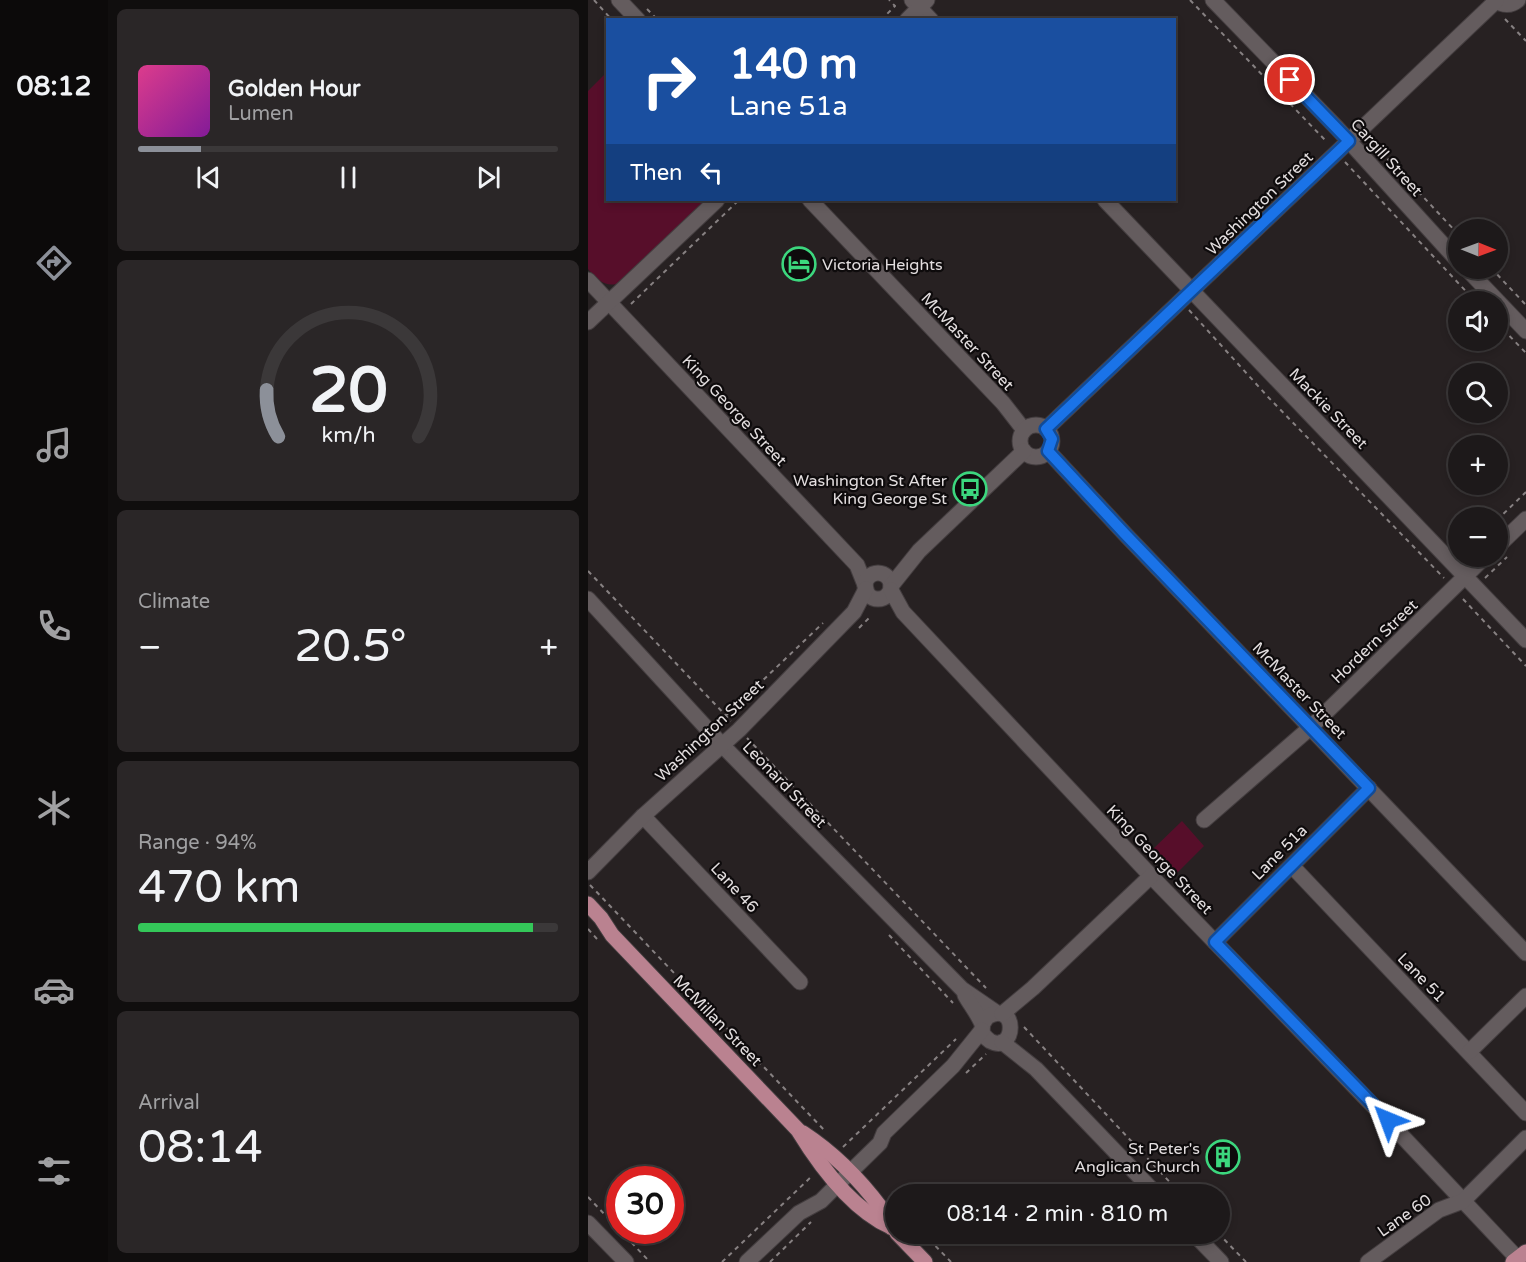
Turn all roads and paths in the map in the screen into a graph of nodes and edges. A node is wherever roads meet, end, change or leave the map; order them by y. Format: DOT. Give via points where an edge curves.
graph roads {
  1 [pos="594,0"];
  2 [pos="619,0"];
  3 [pos="889,0"];
  4 [pos="1190,0"];
  5 [pos="1213,0"];
  6 [pos="919,2"];
  7 [pos="1520,5"];
  8 [pos="1497,6"];
  9 [pos="610,18"];
  10 [pos="636,18"];
  11 [pos="883,18"];
  12 [pos="907,18"];
  13 [pos="930,18"];
  14 [pos="1526,41"];
  15 [pos="1367,137"];
  16 [pos="1325,140"];
  17 [pos="1349,141"];
  18 [pos="1345,162"];
  19 [pos="716,201"];
  20 [pos="738,201"];
  21 [pos="811,201"];
  22 [pos="1106,201"];
  23 [pos="1448,223"];
  24 [pos="1448,250"];
  25 [pos="1476,279"];
  26 [pos="1501,279"];
  27 [pos="588,280"];
  28 [pos="1193,291"];
  29 [pos="1466,291"];
  30 [pos="609,302"];
  31 [pos="631,304"];
  32 [pos="1526,305"];
  33 [pos="1187,308"];
  34 [pos="588,322"];
  35 [pos="1526,331"];
  36 [pos="1508,334"];
  37 [pos="1526,353"];
  38 [pos="1046,429"];
  39 [pos="1024,430"];
  40 [pos="1024,451"];
  41 [pos="1048,451"];
  42 [pos="1526,492"];
  43 [pos="1508,509"];
  44 [pos="1526,519"];
  45 [pos="1508,536"];
  46 [pos="1475,567"];
  47 [pos="588,571"];
  48 [pos="1465,577"];
  49 [pos="1444,578"];
  50 [pos="878,587"];
  51 [pos="588,599"];
  52 [pos="1464,599"];
  53 [pos="826,620"];
  54 [pos="1526,640"];
  55 [pos="1526,666"];
  56 [pos="726,716"];
  57 [pos="1311,727"];
  58 [pos="739,730"];
  59 [pos="710,731"];
  60 [pos="723,746"];
  61 [pos="1369,788"];
  62 [pos="643,816"];
  63 [pos="1204,820"];
  64 [pos="1292,866"];
  65 [pos="588,872"];
  66 [pos="1151,876"];
  67 [pos="588,883"];
  68 [pos="588,904"];
  69 [pos="588,919"];
  70 [pos="612,935"];
  71 [pos="1215,942"];
  72 [pos="1526,953"];
  73 [pos="800,982"];
  74 [pos="986,988"];
  75 [pos="962,989"];
  76 [pos="1526,996"];
  77 [pos="1005,1026"];
  78 [pos="982,1028"];
  79 [pos="1469,1052"];
  80 [pos="953,1066"];
  81 [pos="1526,1113"];
  82 [pos="825,1131"];
  83 [pos="1526,1138"];
  84 [pos="842,1168"];
  85 [pos="1146,1184"];
  86 [pos="1172,1184"];
  87 [pos="588,1197"];
  88 [pos="1463,1201"];
  89 [pos="885,1214"];
  90 [pos="588,1223"];
  91 [pos="908,1244"];
  92 [pos="934,1244"];
  93 [pos="1204,1244"];
  94 [pos="1228,1244"];
  95 [pos="1519,1258"];
  96 [pos="626,1262"];
  97 [pos="650,1262"];
  98 [pos="747,1262"];
  99 [pos="925,1262"];
  100 [pos="951,1262"];
  101 [pos="1221,1262"];
  102 [pos="1245,1262"];
  103 [pos="1368,1262"];
  1 -- 9 [label="path"];
  2 -- 10 [label="street"];
  3 -- 11 [label="path" via="895,6"];
  4 -- 16 [label="path"];
  5 -- 17 [label="street, Cargill Street"];
  6 -- 12 [label="street"];
  6 -- 13 [label="street"];
  7 -- 8 [label="street"];
  8 -- 14 [label="path"];
  8 -- 17 [label="street, Washington Street"];
  15 -- 23 [label="path"];
  17 -- 24 [label="street, Cargill Street"];
  17 -- 28 [label="street, Washington Street"];
  18 -- 29 [label="path"];
  19 -- 30 [label="street"];
  20 -- 31 [label="path"];
  21 -- 39 [label="street, McMaster Street" via="1003,403"];
  22 -- 28 [label="street, Mackie Street"];
  25 -- 35 [label="street"];
  26 -- 32 [label="path"];
  27 -- 30 [label="street, King George Street"];
  28 -- 38 [label="street, Washington Street"];
  28 -- 48 [label="street, Mackie Street"];
  30 -- 34 [label="street"];
  30 -- 50 [label="street, King George Street"];
  33 -- 49 [label="path"];
  36 -- 37 [label="path"];
  38 -- 39 [label="street" via="1035,425"];
  38 -- 41 [label="street" via="1052,439"];
  39 -- 40 [label="street" via="1020,443"];
  40 -- 41 [label="street" via="1038,457"];
  40 -- 50 [label="street, Washington Street" via="905,567"];
  41 -- 57 [label="street, McMaster Street"];
  42 -- 43 [label="path"];
  44 -- 45 [label="street"];
  46 -- 48 [label="street, Hordern Street"];
  47 -- 56 [label="path"];
  48 -- 54 [label="street, Mackie Street"];
  48 -- 57 [label="street, Hordern Street"];
  50 -- 58 [label="street, Washington Street"];
  50 -- 66 [label="street, King George Street"];
  51 -- 59 [label="street, Leonard Street"];
  52 -- 55 [label="path"];
  53 -- 56 [label="path"];
  56 -- 58 [label="path"];
  56 -- 59 [label="path"];
  57 -- 61 [label="street, McMaster Street"];
  57 -- 63 [label="street, Hordern Street"];
  58 -- 60 [label="street, Washington Street"];
  58 -- 74 [label="path"];
  59 -- 60 [label="street, Leonard Street"];
  60 -- 62 [label="street, Washington Street"];
  60 -- 75 [label="street, Leonard Street"];
  61 -- 64 [label="street, Lane 51a"];
  61 -- 72 [label="street, McMaster Street"];
  62 -- 65 [label="street, Washington Street"];
  62 -- 73 [label="street, Lane 46"];
  64 -- 71 [label="street, Lane 51a"];
  64 -- 79 [label="street, Lane 51"];
  66 -- 71 [label="street, King George Street"];
  66 -- 77 [label="street" via="1033,988"];
  67 -- 82 [label="path"];
  68 -- 70 [label="main road, McMillan Street"];
  69 -- 70 [label="main road, McMillan Street"];
  70 -- 84 [label="main road, McMillan Street" via="798,1130"];
  71 -- 88 [label="street, King George Street"];
  75 -- 77 [label="street, Leonard Street"];
  75 -- 78 [label="street, Leonard Street"];
  76 -- 79 [label="street"];
  77 -- 78 [label="street" via="987,1017"];
  77 -- 78 [label="street, Leonard Street" via="987,1039"];
  77 -- 80 [label="street"];
  77 -- 85 [label="street, Leonard Street" via="1036,1069"];
  77 -- 86 [label="path" via="1024,1020 1023,1027"];
  78 -- 80 [label="street"];
  79 -- 81 [label="street, Lane 51"];
  80 -- 84 [label="street" via="884,1133 880,1143"];
  83 -- 88 [label="street"];
  84 -- 89 [label="main road, McMillan Street"];
  84 -- 98 [label="street" via="821,1201 799,1214"];
  87 -- 97 [label="path"];
  88 -- 95 [label="street, King George Street"];
  88 -- 103 [label="street, Lane 60" via="1439,1210"];
  90 -- 96 [label="street"];
  91 -- 99 [label="main road, McMillan Street"];
  92 -- 100 [label="path"];
  93 -- 101 [label="street"];
  94 -- 102 [label="path"];
}
